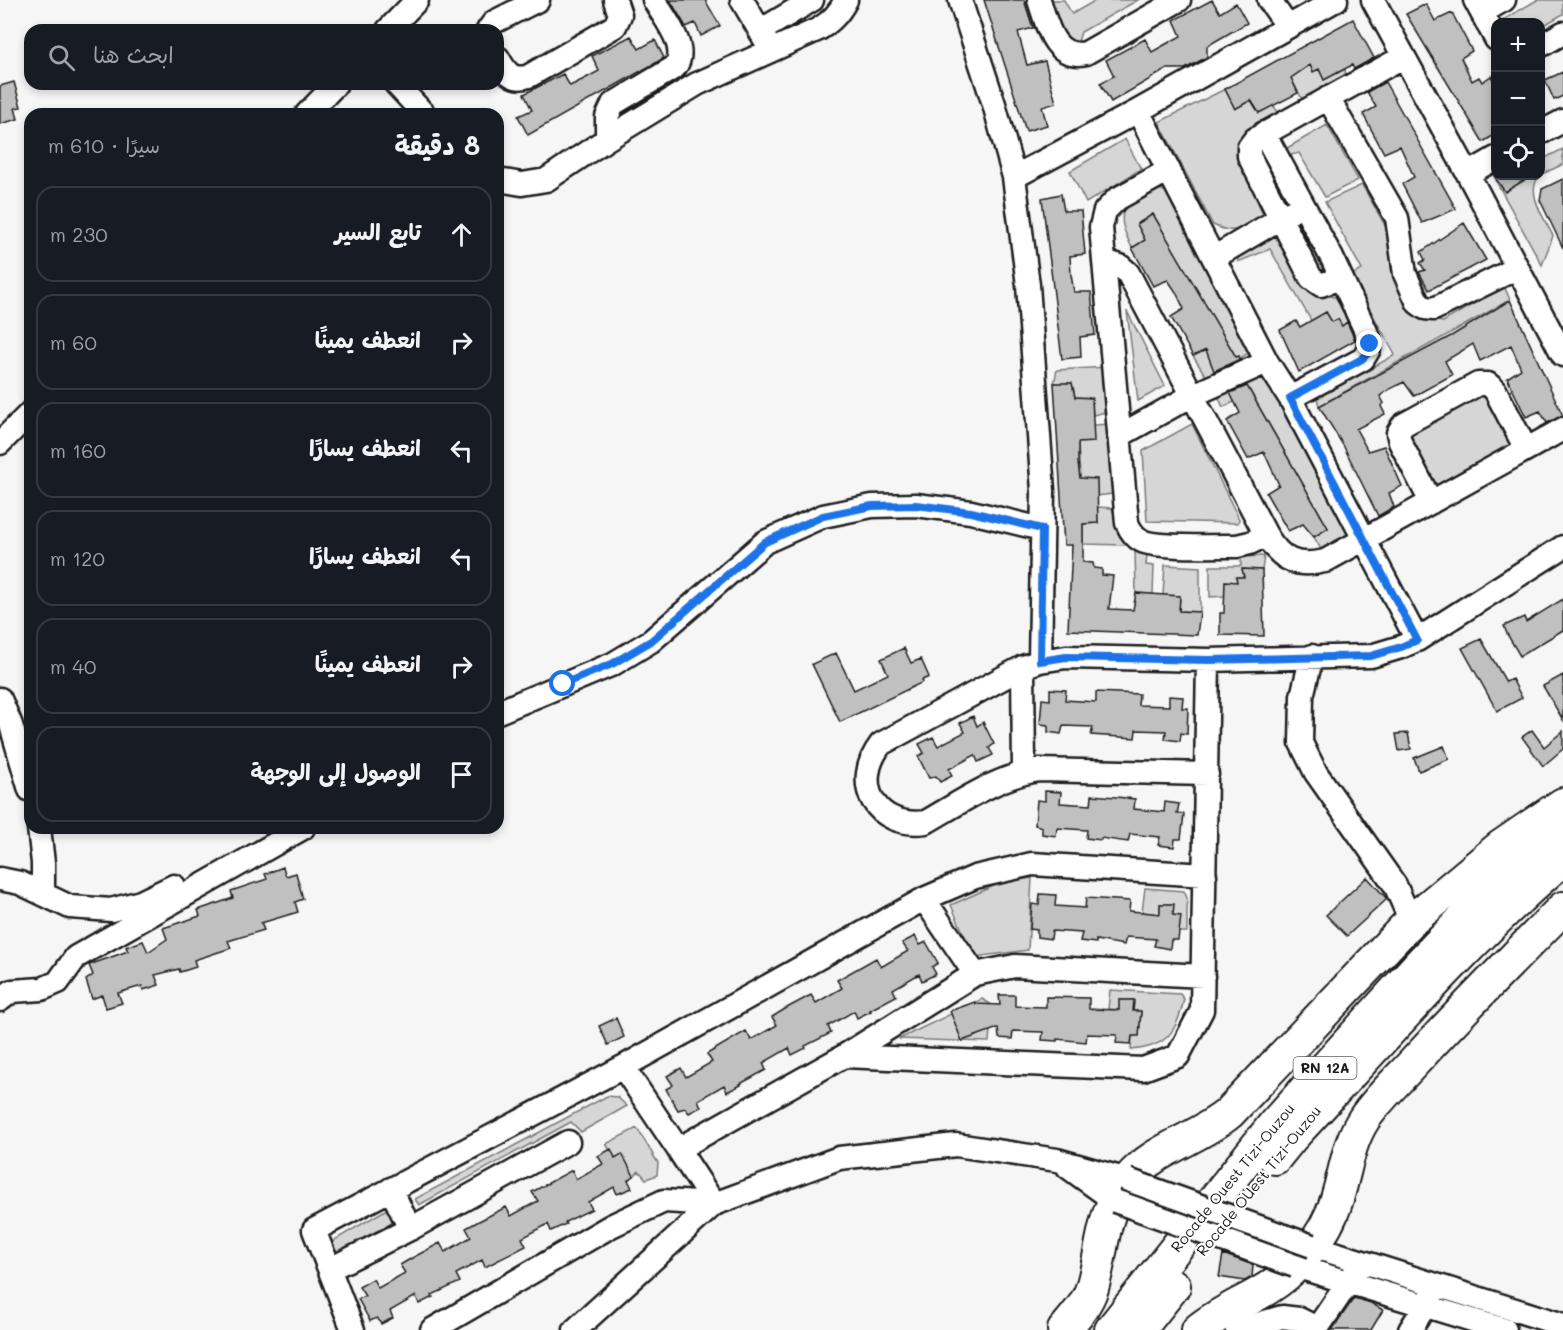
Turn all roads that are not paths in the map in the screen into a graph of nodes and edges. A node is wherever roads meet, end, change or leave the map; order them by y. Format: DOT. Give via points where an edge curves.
graph roads {
  1 [pos="417,0"];
  2 [pos="538,0"];
  3 [pos="615,0"];
  4 [pos="654,0"];
  5 [pos="742,0"];
  6 [pos="812,0"];
  7 [pos="846,0"];
  8 [pos="960,0"];
  9 [pos="1039,0"];
  10 [pos="1179,0"];
  11 [pos="1269,0"];
  12 [pos="1336,0"];
  13 [pos="1373,0"];
  14 [pos="1504,0"];
  15 [pos="1478,6"];
  16 [pos="394,24"];
  17 [pos="492,24"];
  18 [pos="1288,27"];
  19 [pos="1491,30"];
  20 [pos="760,31"];
  21 [pos="1563,33"];
  22 [pos="1545,43"];
  23 [pos="771,51"];
  24 [pos="1403,57"];
  25 [pos="504,69"];
  26 [pos="330,90"];
  27 [pos="402,90"];
  28 [pos="1328,98"];
  29 [pos="313,108"];
  30 [pos="418,108"];
  31 [pos="1138,111"];
  32 [pos="1563,121"];
  33 [pos="1545,130"];
  34 [pos="1264,133"];
  35 [pos="607,140"];
  36 [pos="1491,161"];
  37 [pos="1169,170"];
  38 [pos="1468,174"];
  39 [pos="1014,177"];
  40 [pos="504,181"];
  41 [pos="1302,206"];
  42 [pos="1279,219"];
  43 [pos="1215,257"];
  44 [pos="1104,261"];
  45 [pos="1516,268"];
  46 [pos="1340,278"];
  47 [pos="1563,355"];
  48 [pos="1268,362"];
  49 [pos="1191,396"];
  50 [pos="1290,398"];
  51 [pos="24,420"];
  52 [pos="1563,429"];
  53 [pos="1119,436"];
  54 [pos="0,443"];
  55 [pos="1526,449"];
  56 [pos="1431,502"];
  57 [pos="1042,529"];
  58 [pos="1266,535"];
  59 [pos="1364,539"];
  60 [pos="1563,547"];
  61 [pos="1417,640"];
  62 [pos="1312,656"];
  63 [pos="1209,660"];
  64 [pos="1032,664"];
  65 [pos="0,699"];
  66 [pos="504,709"];
  67 [pos="14,724"];
  68 [pos="24,765"];
  69 [pos="1024,772"];
  70 [pos="1208,774"];
  71 [pos="1563,804"];
  72 [pos="1563,827"];
  73 [pos="40,834"];
  74 [pos="289,834"];
  75 [pos="293,834"];
  76 [pos="1563,859"];
  77 [pos="1205,874"];
  78 [pos="0,879"];
  79 [pos="44,893"];
  80 [pos="924,899"];
  81 [pos="1563,908"];
  82 [pos="1411,921"];
  83 [pos="975,974"];
  84 [pos="1203,976"];
  85 [pos="0,1000"];
  86 [pos="844,1056"];
  87 [pos="623,1067"];
  88 [pos="568,1142"];
  89 [pos="678,1149"];
  90 [pos="391,1189"];
  91 [pos="1121,1191"];
  92 [pos="714,1204"];
  93 [pos="410,1229"];
  94 [pos="1304,1256"];
  95 [pos="1361,1262"];
  96 [pos="330,1269"];
  97 [pos="1348,1283"];
  98 [pos="1438,1286"];
  99 [pos="1425,1306"];
  100 [pos="1563,1325"];
  101 [pos="1316,1329"];
  102 [pos="353,1330"];
  103 [pos="432,1330"];
  104 [pos="575,1330"];
  105 [pos="1065,1330"];
  106 [pos="1111,1330"];
  107 [pos="1139,1330"];
  108 [pos="1198,1330"];
  109 [pos="1237,1330"];
  110 [pos="1410,1330"];
  111 [pos="1504,1330"];
  1 -- 16 [label="street"];
  2 -- 17 [label="street"];
  3 -- 25 [label="street" via="620,15 615,26 530,76 520,78"];
  4 -- 35 [label="street" via="678,43 680,57 675,67 613,105 607,117"];
  5 -- 20 [label="street"];
  6 -- 20 [label="street"];
  7 -- 23 [label="street" via="831,21"];
  8 -- 39 [label="street"];
  9 -- 10 [label="street" via="1054,41 1063,50 1080,54"];
  11 -- 18 [label="street"];
  12 -- 18 [label="street"];
  13 -- 24 [label="street"];
  14 -- 15 [label="street"];
  15 -- 19 [label="street"];
  18 -- 31 [label="street"];
  20 -- 23 [label="street"];
  21 -- 22 [label="street"];
  23 -- 35 [label="street" via="697,84"];
  24 -- 28 [label="street"];
  24 -- 38 [label="street"];
  26 -- 29 [label="street"];
  27 -- 30 [label="street"];
  28 -- 34 [label="street"];
  28 -- 45 [label="street" via="1398,218 1407,279 1421,306 1434,309"];
  31 -- 37 [label="street"];
  31 -- 39 [label="street"];
  32 -- 33 [label="street"];
  34 -- 41 [label="street"];
  34 -- 42 [label="street" via="1252,142 1249,156"];
  35 -- 40 [label="street" via="546,180 522,184"];
  36 -- 38 [label="street"];
  37 -- 43 [label="street"];
  37 -- 44 [label="street" via="1117,199 1105,211 1101,227"];
  38 -- 45 [label="street"];
  39 -- 57 [label="street" via="1035,364"];
  41 -- 42 [label="street"];
  41 -- 46 [label="street"];
  42 -- 43 [label="street"];
  42 -- 46 [label="street" via="1313,281 1325,284"];
  43 -- 48 [label="street"];
  44 -- 49 [label="street" via="1128,273"];
  44 -- 53 [label="street"];
  45 -- 47 [label="street"];
  46 -- 50 [label="street" via="1369,338 1369,349 1362,359"];
  48 -- 49 [label="street"];
  48 -- 50 [label="street"];
  49 -- 53 [label="street"];
  49 -- 58 [label="street"];
  50 -- 59 [label="street"];
  51 -- 54 [label="street"];
  52 -- 55 [label="street"];
  53 -- 58 [label="street" via="1125,516 1130,530 1141,541 1237,546"];
  55 -- 56 [label="street"];
  55 -- 56 [label="street" via="1492,386 1483,383 1403,425 1398,433 1400,442"];
  56 -- 59 [label="street"];
  57 -- 64 [label="street"];
  57 -- 66 [label="street" via="971,512 916,505 872,506 823,516 765,542 651,641 612,664"];
  58 -- 59 [label="street" via="1286,558 1305,564 1325,561"];
  59 -- 61 [label="street"];
  60 -- 61 [label="street"];
  61 -- 62 [label="street" via="1371,656"];
  62 -- 63 [label="street"];
  62 -- 82 [label="street" via="1302,696 1301,743 1316,773 1395,885"];
  63 -- 64 [label="street" via="1066,657"];
  63 -- 70 [label="street"];
  64 -- 69 [label="street"];
  64 -- 69 [label="street" via="881,744 870,762 867,782 870,795 882,811 899,822 912,824 926,822"];
  65 -- 67 [label="street"];
  67 -- 68 [label="street"];
  69 -- 70 [label="street"];
  70 -- 77 [label="street"];
  71 -- 82 [label="highway" via="1500,847"];
  72 -- 106 [label="highway, Rocade Ouest Tizi-Ouzou / RN 12A" via="1422,961 1276,1122"];
  73 -- 79 [label="street"];
  74 -- 79 [label="street" via="141,902 111,910 70,907"];
  75 -- 85 [label="street" via="76,957 58,982 42,989 12,991"];
  76 -- 107 [label="highway, Rocade OUest Tizi-Ouzou / RN 12A" via="1458,960 1292,1137"];
  77 -- 80 [label="street" via="1032,864 975,877"];
  77 -- 84 [label="street"];
  78 -- 79 [label="street"];
  80 -- 83 [label="street"];
  80 -- 87 [label="street"];
  81 -- 94 [label="highway" via="1372,1107 1351,1146 1333,1212"];
  82 -- 91 [label="highway" via="1228,1113 1152,1159"];
  83 -- 84 [label="street" via="1015,966"];
  83 -- 86 [label="street"];
  84 -- 86 [label="street" via="1202,1010 1178,1056 1143,1069"];
  86 -- 89 [label="street"];
  87 -- 89 [label="street"];
  87 -- 90 [label="street"];
  88 -- 93 [label="street"];
  89 -- 92 [label="street"];
  90 -- 93 [label="street"];
  90 -- 96 [label="street" via="314,1230"];
  91 -- 92 [label="street" via="1057,1160 956,1145 839,1158"];
  91 -- 94 [label="street, bridge"];
  91 -- 105 [label="highway" via="1104,1227 1092,1287"];
  92 -- 103 [label="street" via="664,1201 611,1226"];
  92 -- 104 [label="street"];
  93 -- 96 [label="street"];
  94 -- 95 [label="street"];
  94 -- 97 [label="street"];
  94 -- 108 [label="highway" via="1266,1291"];
  95 -- 97 [label="street"];
  95 -- 98 [label="street"];
  96 -- 102 [label="street"];
  97 -- 99 [label="street"];
  97 -- 101 [label="street"];
  98 -- 99 [label="street"];
  98 -- 100 [label="street"];
  99 -- 110 [label="street"];
  99 -- 111 [label="street"];
  101 -- 109 [label="street" via="1299,1319 1282,1317"];
}
